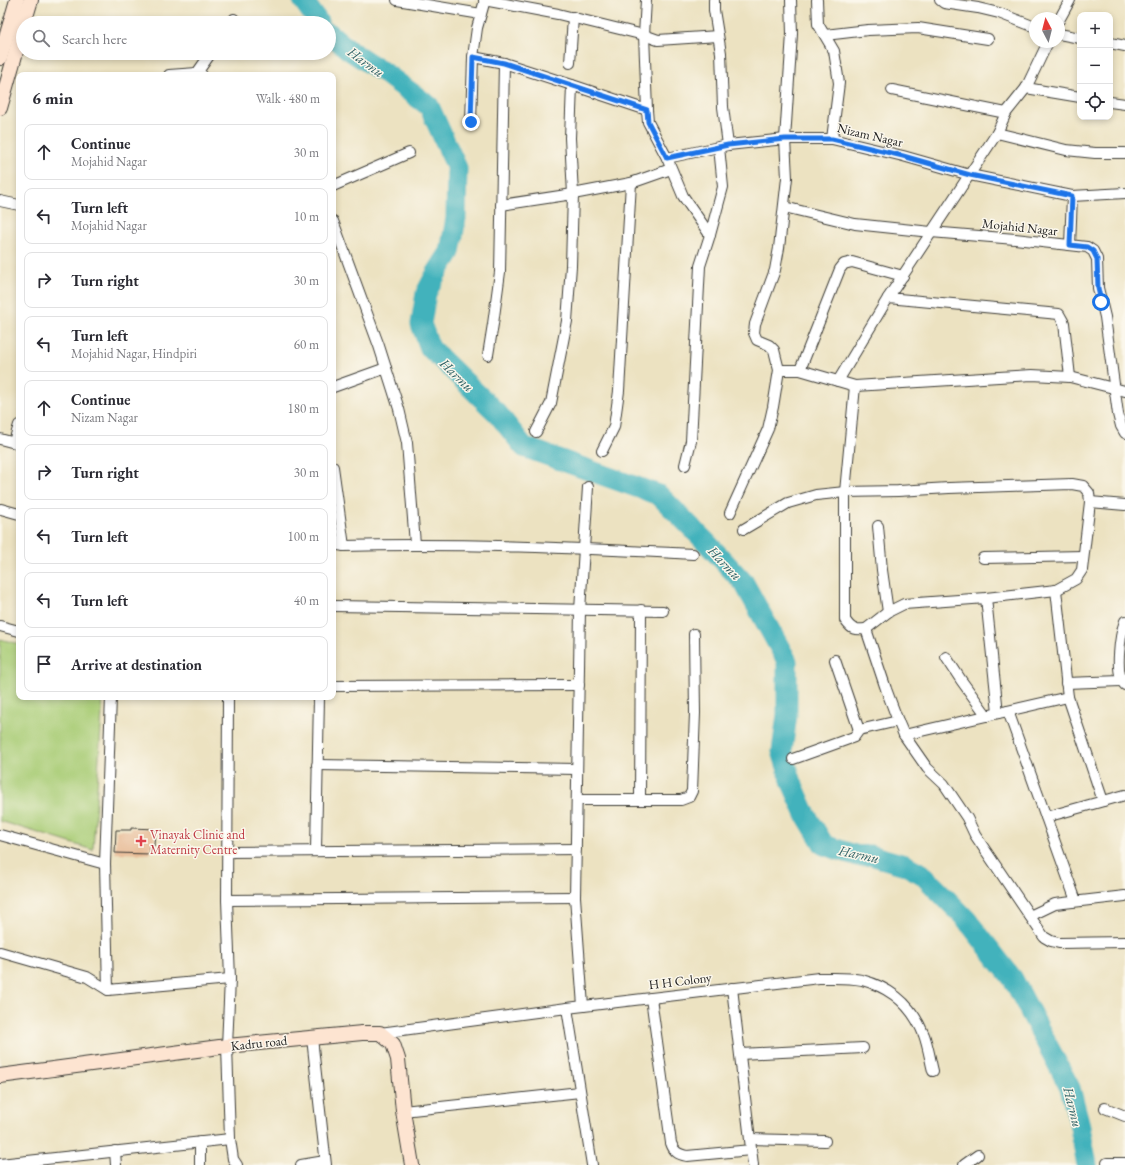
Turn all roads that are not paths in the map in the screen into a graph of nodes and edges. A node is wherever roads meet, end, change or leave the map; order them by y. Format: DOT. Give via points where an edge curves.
graph roads {
  1 [pos="17,0"];
  2 [pos="31,0"];
  3 [pos="397,0"];
  4 [pos="484,0"];
  5 [pos="646,0"];
  6 [pos="714,0"];
  7 [pos="791,0"];
  8 [pos="817,0"];
  9 [pos="940,0"];
  10 [pos="1070,0"];
  11 [pos="1063,12"];
  12 [pos="481,14"];
  13 [pos="26,16"];
  14 [pos="573,17"];
  15 [pos="1029,24"];
  16 [pos="4,27"];
  17 [pos="644,35"];
  18 [pos="825,35"];
  19 [pos="1065,35"];
  20 [pos="718,36"];
  21 [pos="1077,37"];
  22 [pos="988,39"];
  23 [pos="1113,44"];
  24 [pos="1125,46"];
  25 [pos="1045,48"];
  26 [pos="16,52"];
  27 [pos="473,57"];
  28 [pos="0,58"];
  29 [pos="207,60"];
  30 [pos="504,63"];
  31 [pos="570,63"];
  32 [pos="201,72"];
  33 [pos="572,85"];
  34 [pos="1026,88"];
  35 [pos="892,90"];
  36 [pos="1077,96"];
  37 [pos="1113,102"];
  38 [pos="1125,104"];
  39 [pos="0,108"];
  40 [pos="647,110"];
  41 [pos="1006,114"];
  42 [pos="471,122"];
  43 [pos="998,133"];
  44 [pos="785,139"];
  45 [pos="832,139"];
  46 [pos="723,146"];
  47 [pos="409,153"];
  48 [pos="1125,153"];
  49 [pos="667,158"];
  50 [pos="671,169"];
  51 [pos="970,175"];
  52 [pos="631,183"];
  53 [pos="336,185"];
  54 [pos="1125,193"];
  55 [pos="574,194"];
  56 [pos="1072,196"];
  57 [pos="0,200"];
  58 [pos="16,204"];
  59 [pos="501,205"];
  60 [pos="784,207"];
  61 [pos="336,229"];
  62 [pos="931,232"];
  63 [pos="710,235"];
  64 [pos="1070,245"];
  65 [pos="903,276"];
  66 [pos="888,298"];
  67 [pos="488,355"];
  68 [pos="386,368"];
  69 [pos="779,370"];
  70 [pos="800,370"];
  71 [pos="1070,377"];
  72 [pos="838,381"];
  73 [pos="336,386"];
  74 [pos="855,386"];
  75 [pos="1120,390"];
  76 [pos="536,432"];
  77 [pos="1125,433"];
  78 [pos="0,438"];
  79 [pos="16,443"];
  80 [pos="602,451"];
  81 [pos="685,465"];
  82 [pos="588,487"];
  83 [pos="336,489"];
  84 [pos="845,492"];
  85 [pos="1090,502"];
  86 [pos="1125,505"];
  87 [pos="0,511"];
  88 [pos="730,513"];
  89 [pos="16,514"];
  90 [pos="878,526"];
  91 [pos="744,529"];
  92 [pos="415,544"];
  93 [pos="336,545"];
  94 [pos="344,546"];
  95 [pos="584,549"];
  96 [pos="693,554"];
  97 [pos="1083,556"];
  98 [pos="983,558"];
  99 [pos="1056,590"];
  100 [pos="986,598"];
  101 [pos="336,606"];
  102 [pos="580,610"];
  103 [pos="641,610"];
  104 [pos="663,611"];
  105 [pos="888,612"];
  106 [pos="1124,624"];
  107 [pos="0,626"];
  108 [pos="866,629"];
  109 [pos="16,630"];
  110 [pos="694,634"];
  111 [pos="946,657"];
  112 [pos="835,660"];
  113 [pos="1066,683"];
  114 [pos="1123,683"];
  115 [pos="579,685"];
  116 [pos="336,686"];
  117 [pos="1068,697"];
  118 [pos="111,700"];
  119 [pos="228,700"];
  120 [pos="319,700"];
  121 [pos="1003,712"];
  122 [pos="987,716"];
  123 [pos="898,721"];
  124 [pos="859,730"];
  125 [pos="904,735"];
  126 [pos="792,759"];
  127 [pos="317,765"];
  128 [pos="577,769"];
  129 [pos="1125,795"];
  130 [pos="577,800"];
  131 [pos="640,800"];
  132 [pos="1103,801"];
  133 [pos="1046,817"];
  134 [pos="0,835"];
  135 [pos="576,849"];
  136 [pos="316,850"];
  137 [pos="227,852"];
  138 [pos="105,864"];
  139 [pos="1125,896"];
  140 [pos="575,897"];
  141 [pos="227,900"];
  142 [pos="1076,901"];
  143 [pos="1030,916"];
  144 [pos="1125,942"];
  145 [pos="0,952"];
  146 [pos="230,979"];
  147 [pos="732,988"];
  148 [pos="108,990"];
  149 [pos="651,998"];
  150 [pos="583,1006"];
  151 [pos="567,1008"];
  152 [pos="380,1033"];
  153 [pos="312,1038"];
  154 [pos="227,1046"];
  155 [pos="863,1048"];
  156 [pos="740,1054"];
  157 [pos="933,1071"];
  158 [pos="0,1076"];
  159 [pos="580,1092"];
  160 [pos="1105,1108"];
  161 [pos="403,1112"];
  162 [pos="1125,1116"];
  163 [pos="230,1139"];
  164 [pos="750,1139"];
  165 [pos="825,1141"];
  166 [pos="200,1142"];
  167 [pos="751,1150"];
  168 [pos="115,1151"];
  169 [pos="978,1155"];
  170 [pos="51,1162"];
  171 [pos="326,1163"];
  172 [pos="1107,1163"];
  173 [pos="1125,1163"];
  174 [pos="0,1164"];
  175 [pos="116,1165"];
  176 [pos="200,1165"];
  177 [pos="237,1165"];
  178 [pos="301,1165"];
  179 [pos="412,1165"];
  180 [pos="592,1165"];
  181 [pos="753,1165"];
  182 [pos="964,1165"];
  1 -- 16 [label="main road"];
  2 -- 13 [label="main road"];
  3 -- 12 [label="street"];
  4 -- 12 [label="street"];
  4 -- 14 [label="street"];
  5 -- 17 [label="street"];
  6 -- 20 [label="street"];
  7 -- 44 [label="street" via="792,34"];
  8 -- 18 [label="street" via="818,24"];
  9 -- 15 [label="street" via="944,3 992,11"];
  10 -- 11 [label="street"];
  12 -- 27 [label="street"];
  14 -- 17 [label="street"];
  14 -- 31 [label="street"];
  16 -- 28 [label="main road"];
  17 -- 20 [label="street" via="658,40"];
  17 -- 40 [label="street"];
  18 -- 22 [label="street" via="918,28"];
  18 -- 45 [label="street" via="834,51 839,83"];
  19 -- 21 [label="street"];
  20 -- 46 [label="street" via="721,53"];
  23 -- 24 [label="street"];
  25 -- 34 [label="street"];
  26 -- 39 [label="main road"];
  27 -- 30 [label="street"];
  27 -- 42 [label="street"];
  29 -- 32 [label="street"];
  30 -- 33 [label="street"];
  30 -- 59 [label="street"];
  33 -- 40 [label="street"];
  33 -- 55 [label="street" via="570,138"];
  34 -- 36 [label="street"];
  34 -- 41 [label="street"];
  35 -- 41 [label="street"];
  37 -- 38 [label="street"];
  40 -- 49 [label="street" via="648,122"];
  41 -- 43 [label="street"];
  43 -- 48 [label="street" via="1066,150"];
  43 -- 51 [label="street"];
  44 -- 45 [label="street, Nizam Nagar"];
  44 -- 46 [label="street, Nizam Nagar"];
  44 -- 60 [label="street" via="787,178"];
  45 -- 51 [label="street, Nizam Nagar"];
  46 -- 49 [label="street, Nizam Nagar"];
  46 -- 63 [label="street" via="723,187"];
  47 -- 53 [label="street"];
  49 -- 50 [label="street"];
  50 -- 52 [label="street"];
  50 -- 63 [label="street" via="683,196"];
  51 -- 56 [label="street, Nizam Nagar"];
  51 -- 62 [label="street"];
  52 -- 55 [label="street"];
  52 -- 80 [label="street" via="619,391 614,427"];
  54 -- 56 [label="street, Nizam Nagar"];
  55 -- 59 [label="street"];
  55 -- 76 [label="street" via="567,321 551,403"];
  56 -- 64 [label="street"];
  57 -- 58 [label="street"];
  59 -- 67 [label="street" via="500,272"];
  60 -- 62 [label="street, Mojahid Nagar" via="855,224"];
  60 -- 69 [label="street" via="775,270 754,333 757,340 774,350"];
  61 -- 68 [label="street"];
  62 -- 64 [label="street, Mojahid Nagar"];
  62 -- 65 [label="street"];
  63 -- 81 [label="street" via="700,266 691,441"];
  64 -- 75 [label="street, Mojahid Nagar" via="1087,247 1093,251 1097,259 1098,288"];
  65 -- 66 [label="street"];
  65 -- 70 [label="street" via="852,262 844,264"];
  66 -- 71 [label="street" via="1059,314 1064,323"];
  66 -- 72 [label="street"];
  68 -- 73 [label="street"];
  68 -- 92 [label="street" via="407,443"];
  69 -- 70 [label="street"];
  69 -- 88 [label="street" via="768,430"];
  70 -- 72 [label="street"];
  71 -- 74 [label="street" via="1032,375"];
  71 -- 75 [label="street"];
  72 -- 74 [label="street"];
  74 -- 84 [label="street"];
  75 -- 77 [label="street, Mojahid Nagar" via="1118,414"];
  78 -- 79 [label="street"];
  82 -- 95 [label="street"];
  83 -- 94 [label="street"];
  84 -- 85 [label="street" via="1072,484 1083,486 1089,493"];
  84 -- 91 [label="street" via="816,495 788,503"];
  84 -- 108 [label="street" via="844,620 855,630"];
  85 -- 86 [label="street"];
  85 -- 97 [label="street"];
  87 -- 89 [label="street"];
  90 -- 105 [label="street"];
  92 -- 94 [label="street"];
  92 -- 95 [label="street"];
  93 -- 94 [label="street"];
  95 -- 96 [label="street"];
  95 -- 102 [label="street"];
  97 -- 98 [label="street"];
  97 -- 99 [label="street" via="1082,570 1076,579"];
  99 -- 100 [label="street"];
  99 -- 113 [label="street"];
  100 -- 105 [label="street" via="904,604"];
  100 -- 121 [label="street"];
  101 -- 102 [label="street"];
  102 -- 103 [label="street"];
  102 -- 115 [label="street"];
  103 -- 104 [label="street"];
  103 -- 131 [label="street"];
  105 -- 108 [label="street"];
  106 -- 114 [label="street" via="1118,665"];
  107 -- 109 [label="street"];
  108 -- 123 [label="street"];
  110 -- 131 [label="street" via="695,713 692,791 689,797 681,800"];
  111 -- 122 [label="street"];
  112 -- 124 [label="street"];
  113 -- 114 [label="street"];
  113 -- 117 [label="street"];
  115 -- 116 [label="street"];
  115 -- 128 [label="street"];
  117 -- 121 [label="street"];
  117 -- 132 [label="street"];
  118 -- 138 [label="street"];
  119 -- 137 [label="street"];
  120 -- 127 [label="street"];
  121 -- 122 [label="street"];
  121 -- 133 [label="street"];
  122 -- 125 [label="street"];
  123 -- 124 [label="street"];
  123 -- 125 [label="street"];
  124 -- 126 [label="street" via="854,737"];
  125 -- 143 [label="street" via="927,768 944,784"];
  127 -- 128 [label="street"];
  127 -- 136 [label="street"];
  128 -- 130 [label="street"];
  129 -- 132 [label="street"];
  130 -- 131 [label="street"];
  130 -- 135 [label="street"];
  132 -- 133 [label="street"];
  133 -- 142 [label="street"];
  134 -- 138 [label="street"];
  135 -- 136 [label="street"];
  135 -- 140 [label="street"];
  136 -- 137 [label="street"];
  137 -- 141 [label="street"];
  138 -- 148 [label="street"];
  139 -- 142 [label="street"];
  140 -- 141 [label="street"];
  140 -- 150 [label="street"];
  141 -- 146 [label="street"];
  142 -- 143 [label="street" via="1055,904"];
  143 -- 144 [label="street" via="1044,937 1059,944"];
  145 -- 148 [label="street" via="87,977"];
  146 -- 148 [label="street"];
  146 -- 154 [label="street"];
  147 -- 149 [label="street, H H Colony"];
  147 -- 156 [label="street"];
  147 -- 157 [label="street, H H Colony" via="819,978 842,978 862,980 885,989 904,1002 915,1016 924,1036"];
  149 -- 150 [label="street, H H Colony"];
  149 -- 167 [label="street" via="674,1150 679,1155 687,1156"];
  150 -- 151 [label="street, H H Colony"];
  151 -- 152 [label="street, H H Colony"];
  151 -- 159 [label="street"];
  152 -- 153 [label="main road, Kadru road"];
  152 -- 161 [label="main road" via="393,1044 398,1059"];
  153 -- 154 [label="main road, Kadru road"];
  153 -- 171 [label="street"];
  154 -- 158 [label="main road, Kadru road"];
  154 -- 163 [label="street"];
  155 -- 156 [label="street"];
  156 -- 164 [label="street"];
  159 -- 161 [label="street"];
  159 -- 180 [label="street"];
  160 -- 162 [label="street"];
  161 -- 179 [label="main road"];
  163 -- 166 [label="street"];
  163 -- 177 [label="street" via="233,1159"];
  164 -- 165 [label="street"];
  164 -- 167 [label="street"];
  166 -- 168 [label="street"];
  166 -- 176 [label="street"];
  167 -- 181 [label="street"];
  168 -- 170 [label="street"];
  168 -- 175 [label="street"];
  169 -- 182 [label="street"];
  170 -- 174 [label="street"];
  171 -- 178 [label="street"];
  172 -- 173 [label="street"];
}
